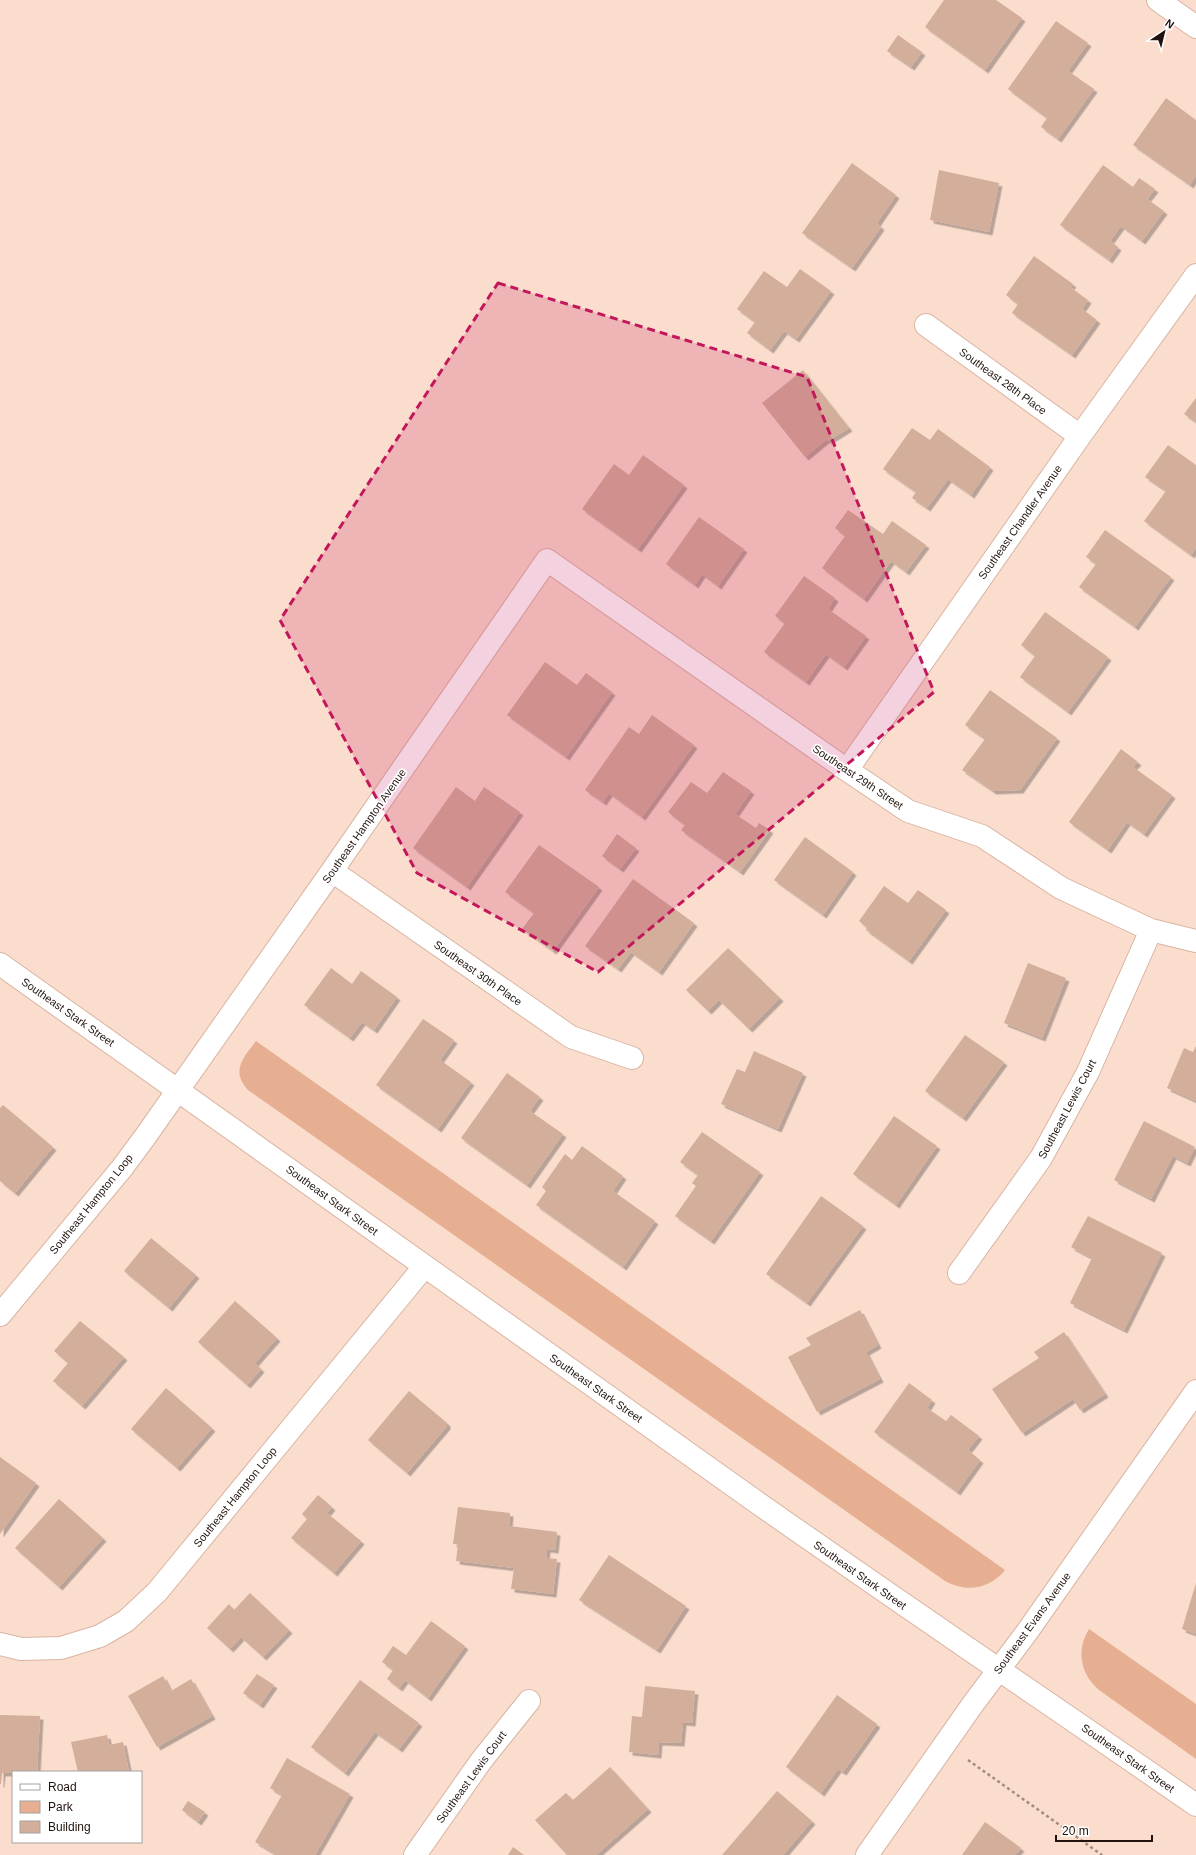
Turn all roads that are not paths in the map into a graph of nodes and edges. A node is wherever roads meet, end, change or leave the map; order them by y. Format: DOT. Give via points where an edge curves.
graph roads {
  1 [pos="1158,0"];
  2 [pos="1196,27"];
  3 [pos="1196,275"];
  4 [pos="926,325"];
  5 [pos="1080,436"];
  6 [pos="547,560"];
  7 [pos="847,770"];
  8 [pos="332,871"];
  9 [pos="1151,930"];
  10 [pos="1196,941"];
  11 [pos="0,964"];
  12 [pos="632,1058"];
  13 [pos="179,1090"];
  14 [pos="424,1267"];
  15 [pos="958,1273"];
  16 [pos="0,1315"];
  17 [pos="1196,1392"];
  18 [pos="0,1644"];
  19 [pos="998,1670"];
  20 [pos="529,1701"];
  21 [pos="1196,1805"];
  22 [pos="415,1855"];
  23 [pos="867,1855"];
  1 -- 2 [label="street"];
  3 -- 5 [label="street, Southeast Chandler Avenue"];
  4 -- 5 [label="street, Southeast 28th Place"];
  5 -- 7 [label="street, Southeast Chandler Avenue"];
  6 -- 7 [label="street, Southeast 29th Street"];
  6 -- 8 [label="street, Southeast Hampton Avenue"];
  7 -- 9 [label="street, Southeast 29th Street" via="908,811 982,836 1061,888"];
  8 -- 12 [label="street, Southeast 30th Place" via="571,1037"];
  8 -- 13 [label="street, Southeast Hampton Avenue"];
  9 -- 10 [label="street, Southeast 29th Street"];
  9 -- 15 [label="street, Southeast Lewis Court" via="1088,1072 1041,1158"];
  11 -- 13 [label="street, Southeast Stark Street"];
  13 -- 14 [label="street, Southeast Stark Street"];
  13 -- 16 [label="street, Southeast Hampton Loop" via="122,1168"];
  14 -- 18 [label="street, Southeast Hampton Loop" via="157,1592 126,1621 100,1636 61,1648 22,1650"];
  14 -- 19 [label="street, Southeast Stark Street"];
  17 -- 19 [label="street, Southeast Evans Avenue"];
  19 -- 21 [label="street, Southeast Stark Street"];
  19 -- 23 [label="street, Southeast Evans Avenue"];
  20 -- 22 [label="street, Southeast Lewis Court" via="481,1761"];
}
